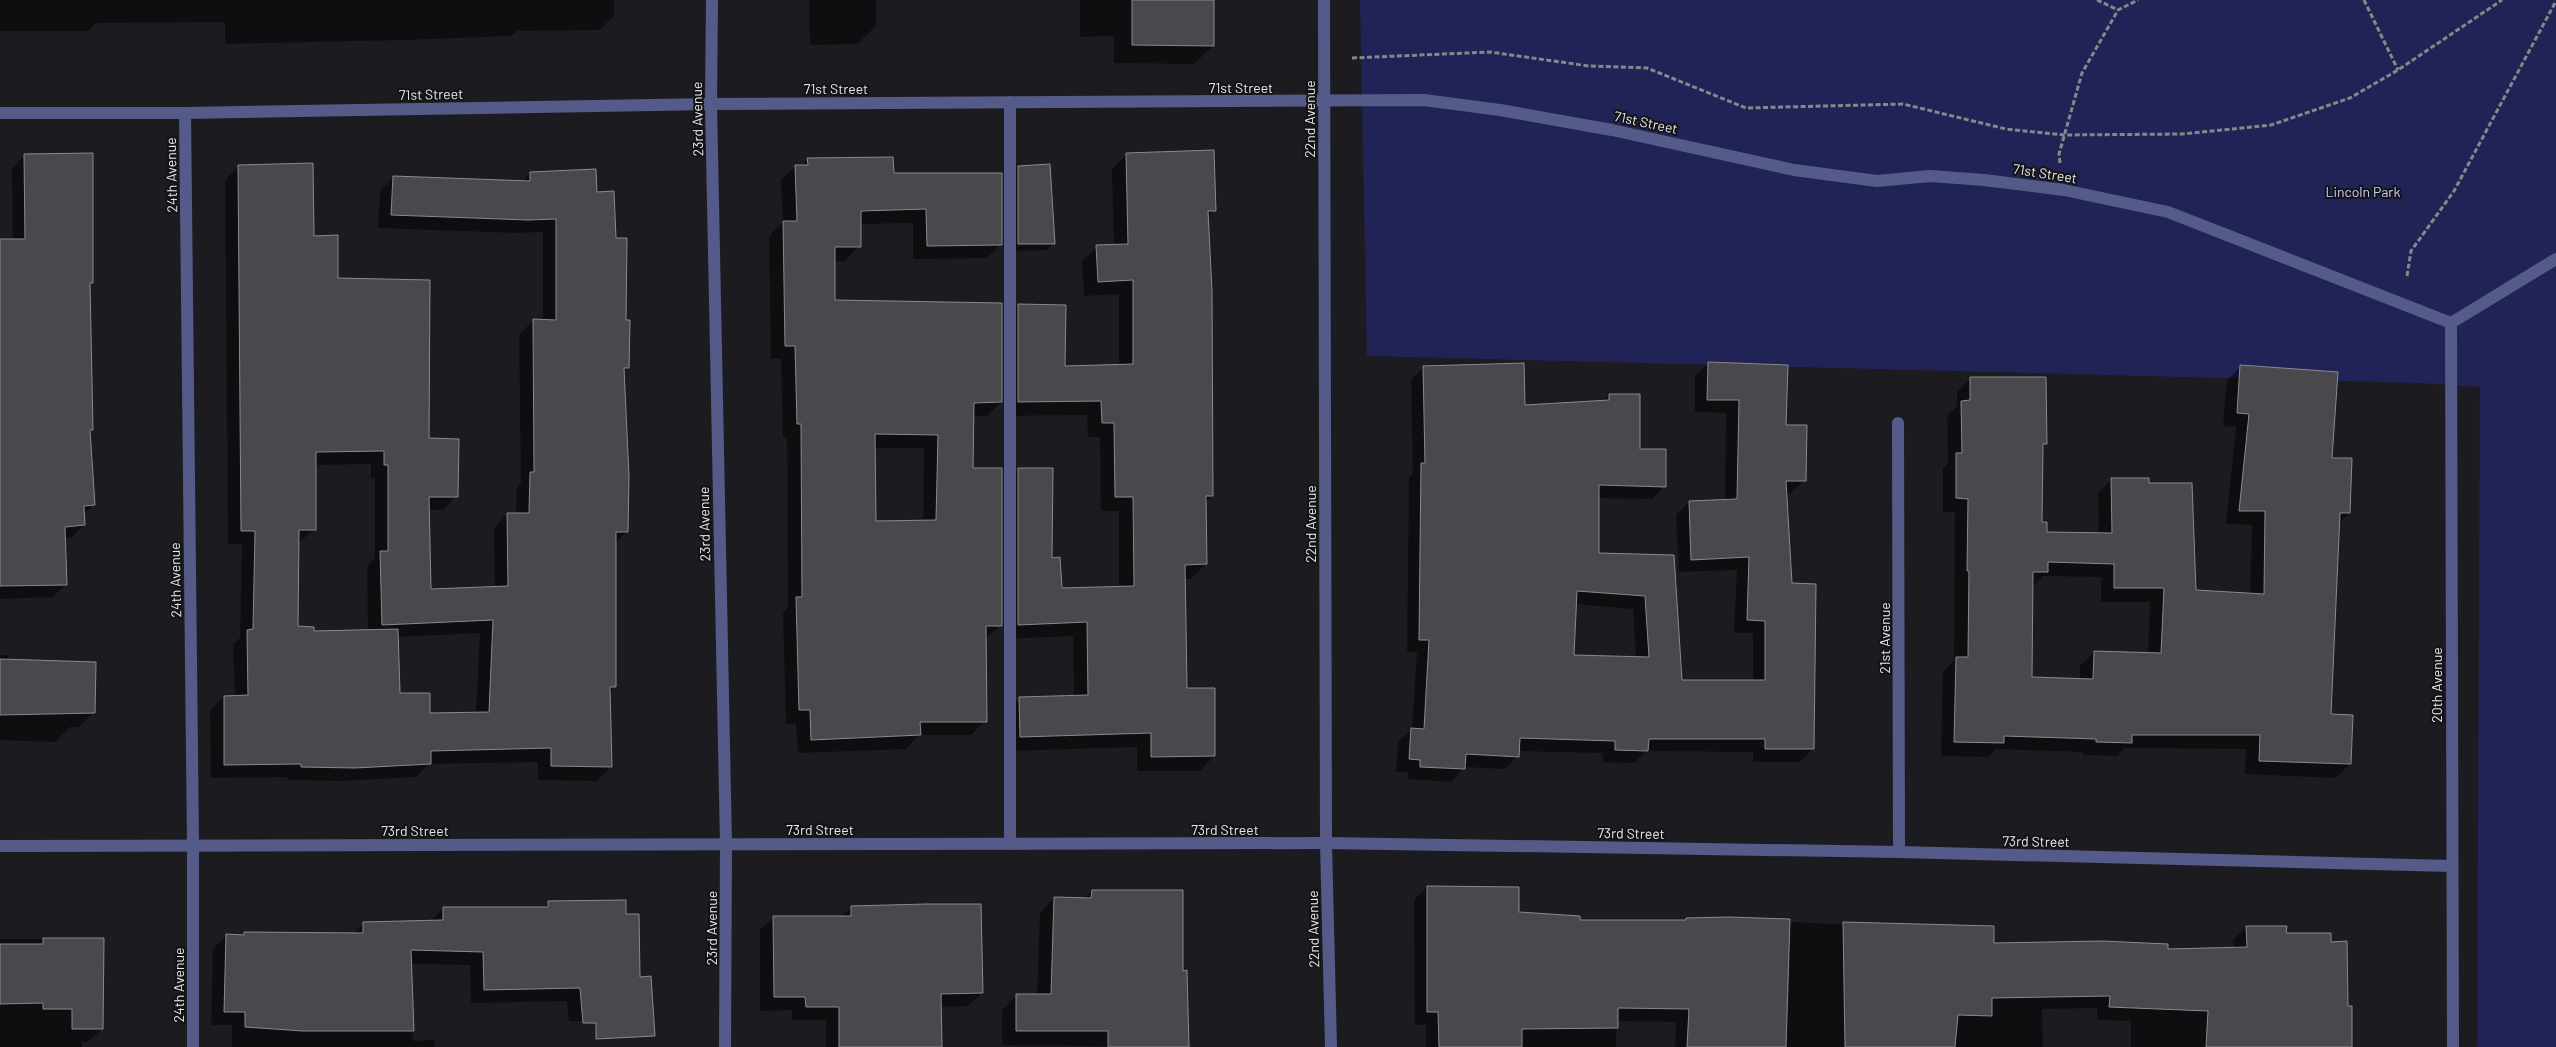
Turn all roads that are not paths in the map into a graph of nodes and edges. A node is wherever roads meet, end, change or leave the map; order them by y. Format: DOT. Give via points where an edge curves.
graph roads {
  1 [pos="712,0"];
  2 [pos="1324,0"];
  3 [pos="1010,102"];
  4 [pos="1324,102"];
  5 [pos="711,104"];
  6 [pos="0,113"];
  7 [pos="185,114"];
  8 [pos="2556,260"];
  9 [pos="2451,323"];
  10 [pos="1898,423"];
  11 [pos="726,844"];
  12 [pos="1010,844"];
  13 [pos="1326,844"];
  14 [pos="193,845"];
  15 [pos="0,846"];
  16 [pos="1899,852"];
  17 [pos="2451,866"];
  18 [pos="193,1047"];
  19 [pos="725,1047"];
  20 [pos="1331,1047"];
  21 [pos="2453,1047"];
  1 -- 5 [label="street, 23rd Avenue"];
  2 -- 4 [label="street, 22nd Avenue"];
  3 -- 4 [label="street, 71st Street"];
  3 -- 5 [label="street, 71st Street"];
  3 -- 12 [label="street"];
  4 -- 9 [label="street, 71st Street" via="1424,100 1612,130 1803,171 1877,181 1930,176 2064,190 2168,212"];
  4 -- 13 [label="street, 22nd Avenue"];
  5 -- 7 [label="street, 71st Street"];
  5 -- 11 [label="street, 23rd Avenue"];
  6 -- 7 [label="street, 71st Street"];
  7 -- 14 [label="street, 24th Avenue"];
  8 -- 9 [label="street"];
  9 -- 17 [label="street, 20th Avenue"];
  10 -- 16 [label="street, 21st Avenue"];
  11 -- 12 [label="street, 73rd Street"];
  11 -- 14 [label="street, 73rd Street"];
  11 -- 19 [label="street, 23rd Avenue"];
  12 -- 13 [label="street, 73rd Street"];
  13 -- 16 [label="street, 73rd Street"];
  13 -- 20 [label="street, 22nd Avenue"];
  14 -- 15 [label="street, 73rd Street"];
  14 -- 18 [label="street, 24th Avenue"];
  16 -- 17 [label="street, 73rd Street"];
  17 -- 21 [label="street, 20th Avenue"];
}
